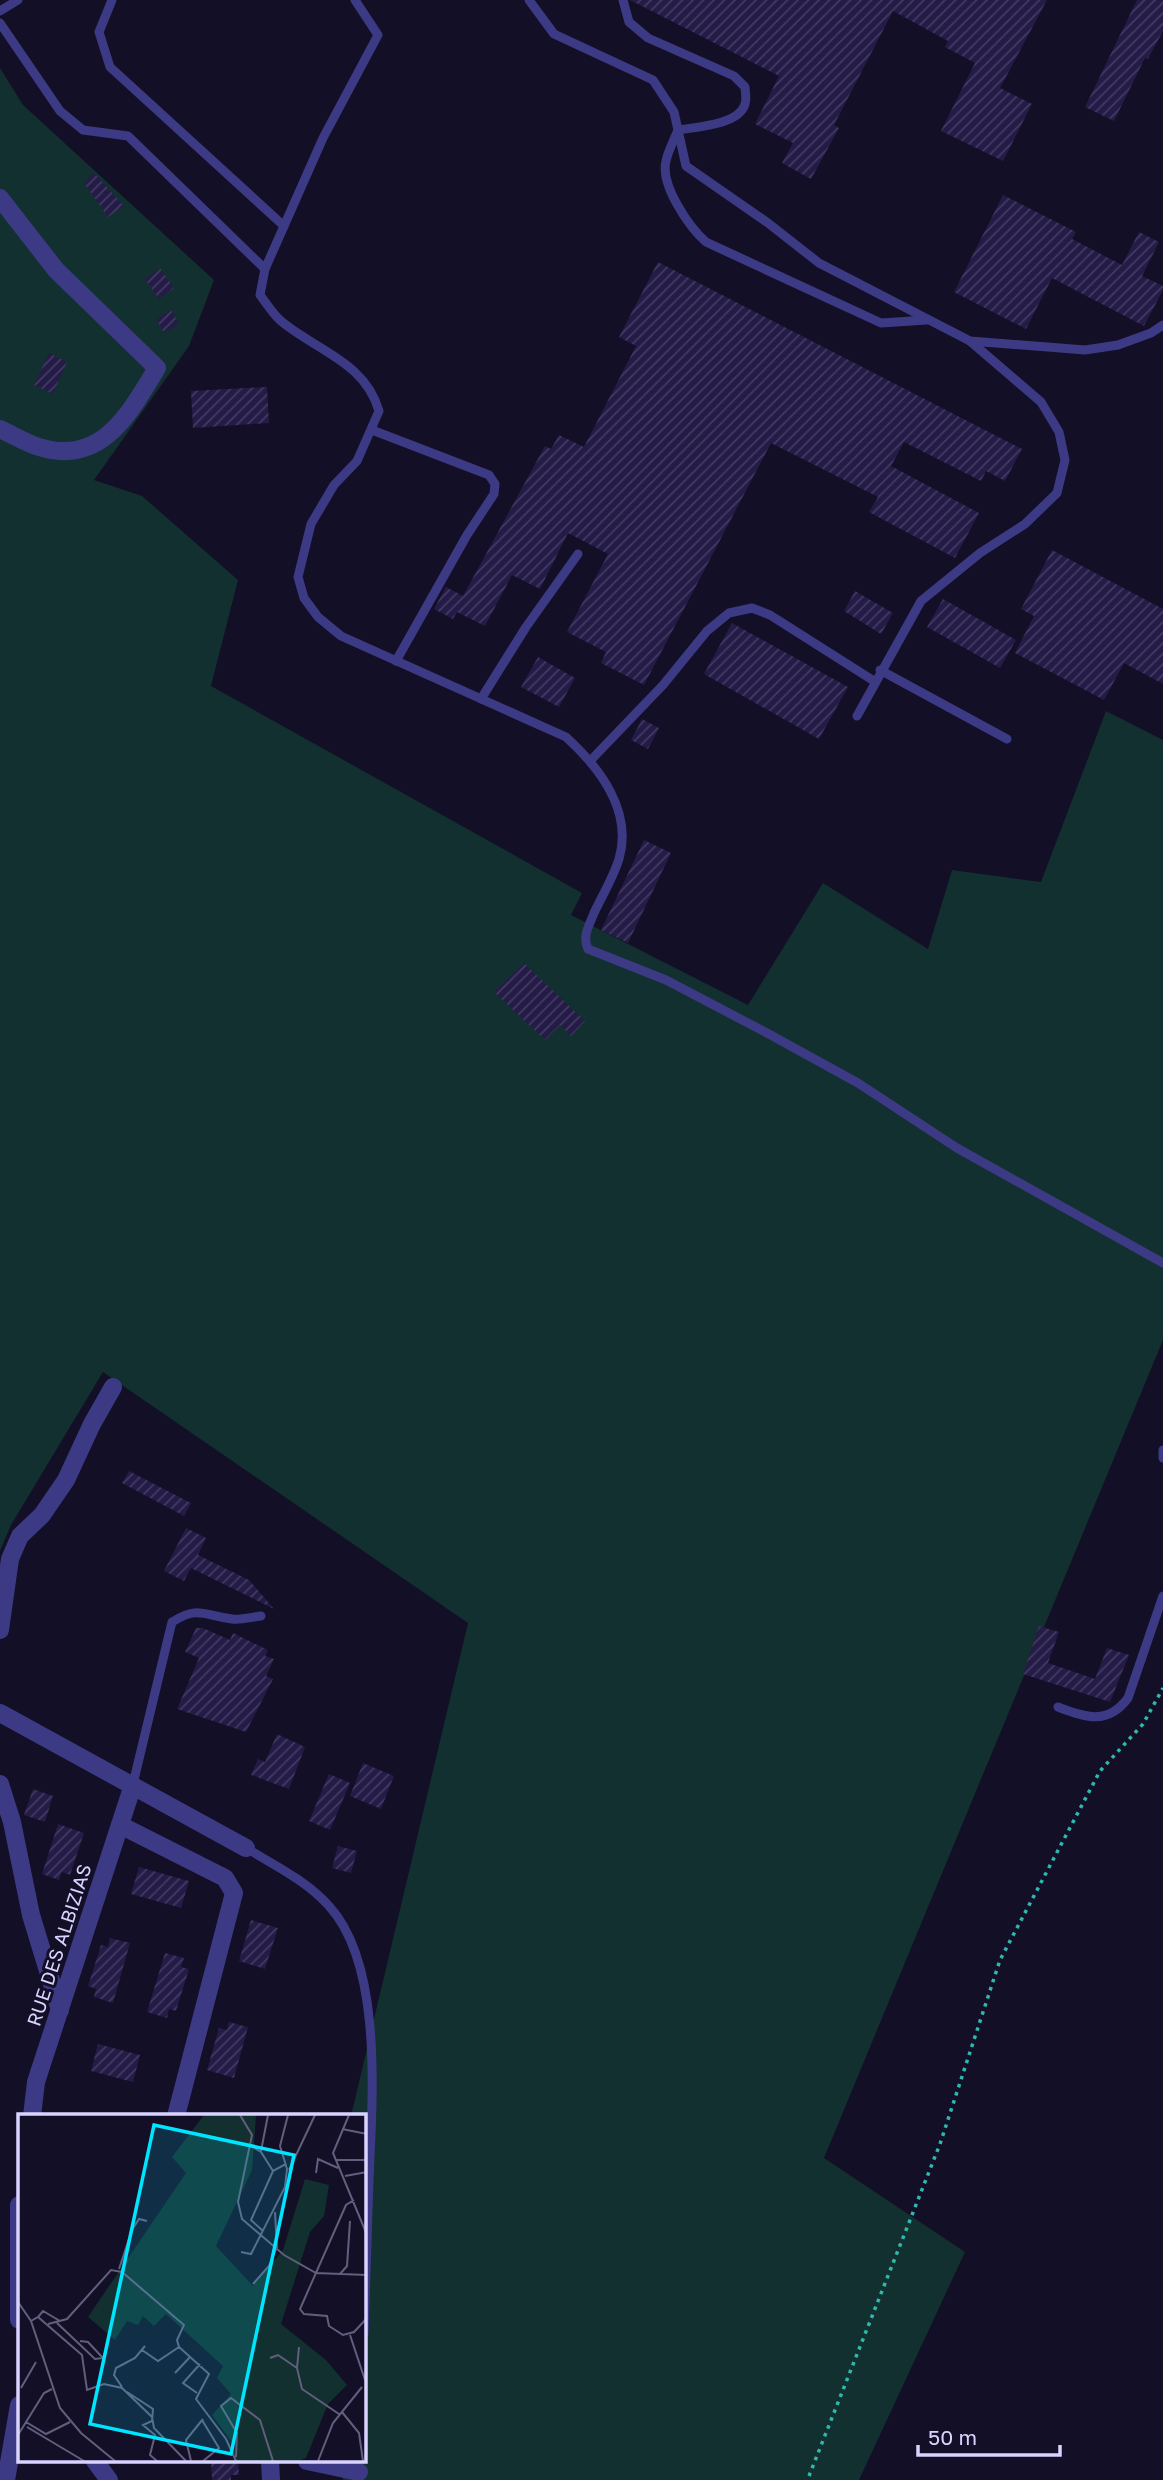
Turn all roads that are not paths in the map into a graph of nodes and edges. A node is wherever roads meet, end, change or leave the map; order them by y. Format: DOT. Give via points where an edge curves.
graph roads {
  1 [pos="18,0"];
  2 [pos="112,0"];
  3 [pos="355,0"];
  4 [pos="529,0"];
  5 [pos="623,0"];
  6 [pos="0,11"];
  7 [pos="0,23"];
  8 [pos="678,130"];
  9 [pos="0,198"];
  10 [pos="284,226"];
  11 [pos="265,269"];
  12 [pos="928,320"];
  13 [pos="1163,325"];
  14 [pos="970,341"];
  15 [pos="0,429"];
  16 [pos="372,430"];
  17 [pos="578,554"];
  18 [pos="396,661"];
  19 [pos="880,670"];
  20 [pos="874,681"];
  21 [pos="481,699"];
  22 [pos="857,716"];
  23 [pos="1007,739"];
  24 [pos="592,760"];
  25 [pos="1163,1263"];
  26 [pos="113,1387"];
  27 [pos="1163,1450"];
  28 [pos="1163,1458"];
  29 [pos="1163,1596"];
  30 [pos="261,1616"];
  31 [pos="0,1630"];
  32 [pos="1058,1707"];
  33 [pos="0,1713"];
  34 [pos="0,1784"];
  35 [pos="132,1787"];
  36 [pos="120,1825"];
  37 [pos="246,1848"];
  38 [pos="60,2010"];
  39 [pos="32,2114"];
  40 [pos="177,2114"];
  41 [pos="366,2279"];
  42 [pos="18,2414"];
  43 [pos="16,2433"];
  44 [pos="96,2462"];
  45 [pos="270,2462"];
  46 [pos="312,2462"];
  47 [pos="360,2471"];
  48 [pos="6,2480"];
  49 [pos="109,2480"];
  50 [pos="271,2480"];
  1 -- 6 [label="lane"];
  2 -- 10 [label="lane" via="100,32 110,67"];
  3 -- 10 [label="lane" via="378,35 323,138"];
  4 -- 8 [label="lane" via="554,34 653,80 674,112"];
  5 -- 8 [label="lane" via="629,22 648,38 734,76 746,87 745,105 738,114"];
  7 -- 11 [label="lane" via="60,111 83,130 128,136"];
  8 -- 12 [label="lane" via="685,166 819,263"];
  8 -- 12 [label="lane" via="665,163 667,181 688,226 706,242 881,323"];
  9 -- 15 [label="street" via="56,270 157,368 124,421 108,437 64,450 39,447"];
  10 -- 11 [label="lane"];
  11 -- 16 [label="lane" via="260,295 281,321 335,355 368,383 379,411"];
  12 -- 14 [label="lane"];
  13 -- 14 [label="lane" via="1118,345 1085,350"];
  14 -- 19 [label="lane" via="1041,402 1059,432 1065,460 1056,494 1025,524 920,600"];
  16 -- 18 [label="lane" via="357,461 334,485 311,524 298,577 304,597 318,617 341,636"];
  16 -- 18 [label="lane" via="489,475 495,484 494,494"];
  17 -- 21 [label="lane"];
  18 -- 21 [label="lane"];
  19 -- 20 [label="lane"];
  19 -- 23 [label="lane"];
  20 -- 22 [label="lane"];
  20 -- 24 [label="lane" via="769,615 752,608 729,613 707,631"];
  21 -- 24 [label="lane" via="566,737"];
  24 -- 25 [label="lane" via="620,817 619,858 586,934 588,949 666,980 858,1083 957,1148"];
  26 -- 31 [label="street" via="66,1480 42,1515 20,1536 10,1559"];
  27 -- 28 [label="lane"];
  29 -- 32 [label="lane" via="1128,1698 1119,1710 1105,1718 1084,1718"];
  30 -- 35 [label="lane" via="233,1619 189,1611 172,1622"];
  33 -- 35 [label="street"];
  34 -- 38 [label="street" via="31,1915"];
  35 -- 36 [label="street, RUE DES ALBIZIAS"];
  35 -- 37 [label="street"];
  36 -- 38 [label="street, RUE DES ALBIZIAS"];
  36 -- 40 [label="street" via="225,1878 234,1893"];
  37 -- 41 [label="lane" via="303,1883 330,1907 362,1974 369,2008 373,2085"];
  38 -- 39 [label="street, RUE DES ALBIZIAS" via="36,2082"];
  42 -- 43 [label="street"];
  43 -- 48 [label="street"];
  44 -- 49 [label="street"];
  45 -- 50 [label="street"];
  46 -- 47 [label="street"];
}
